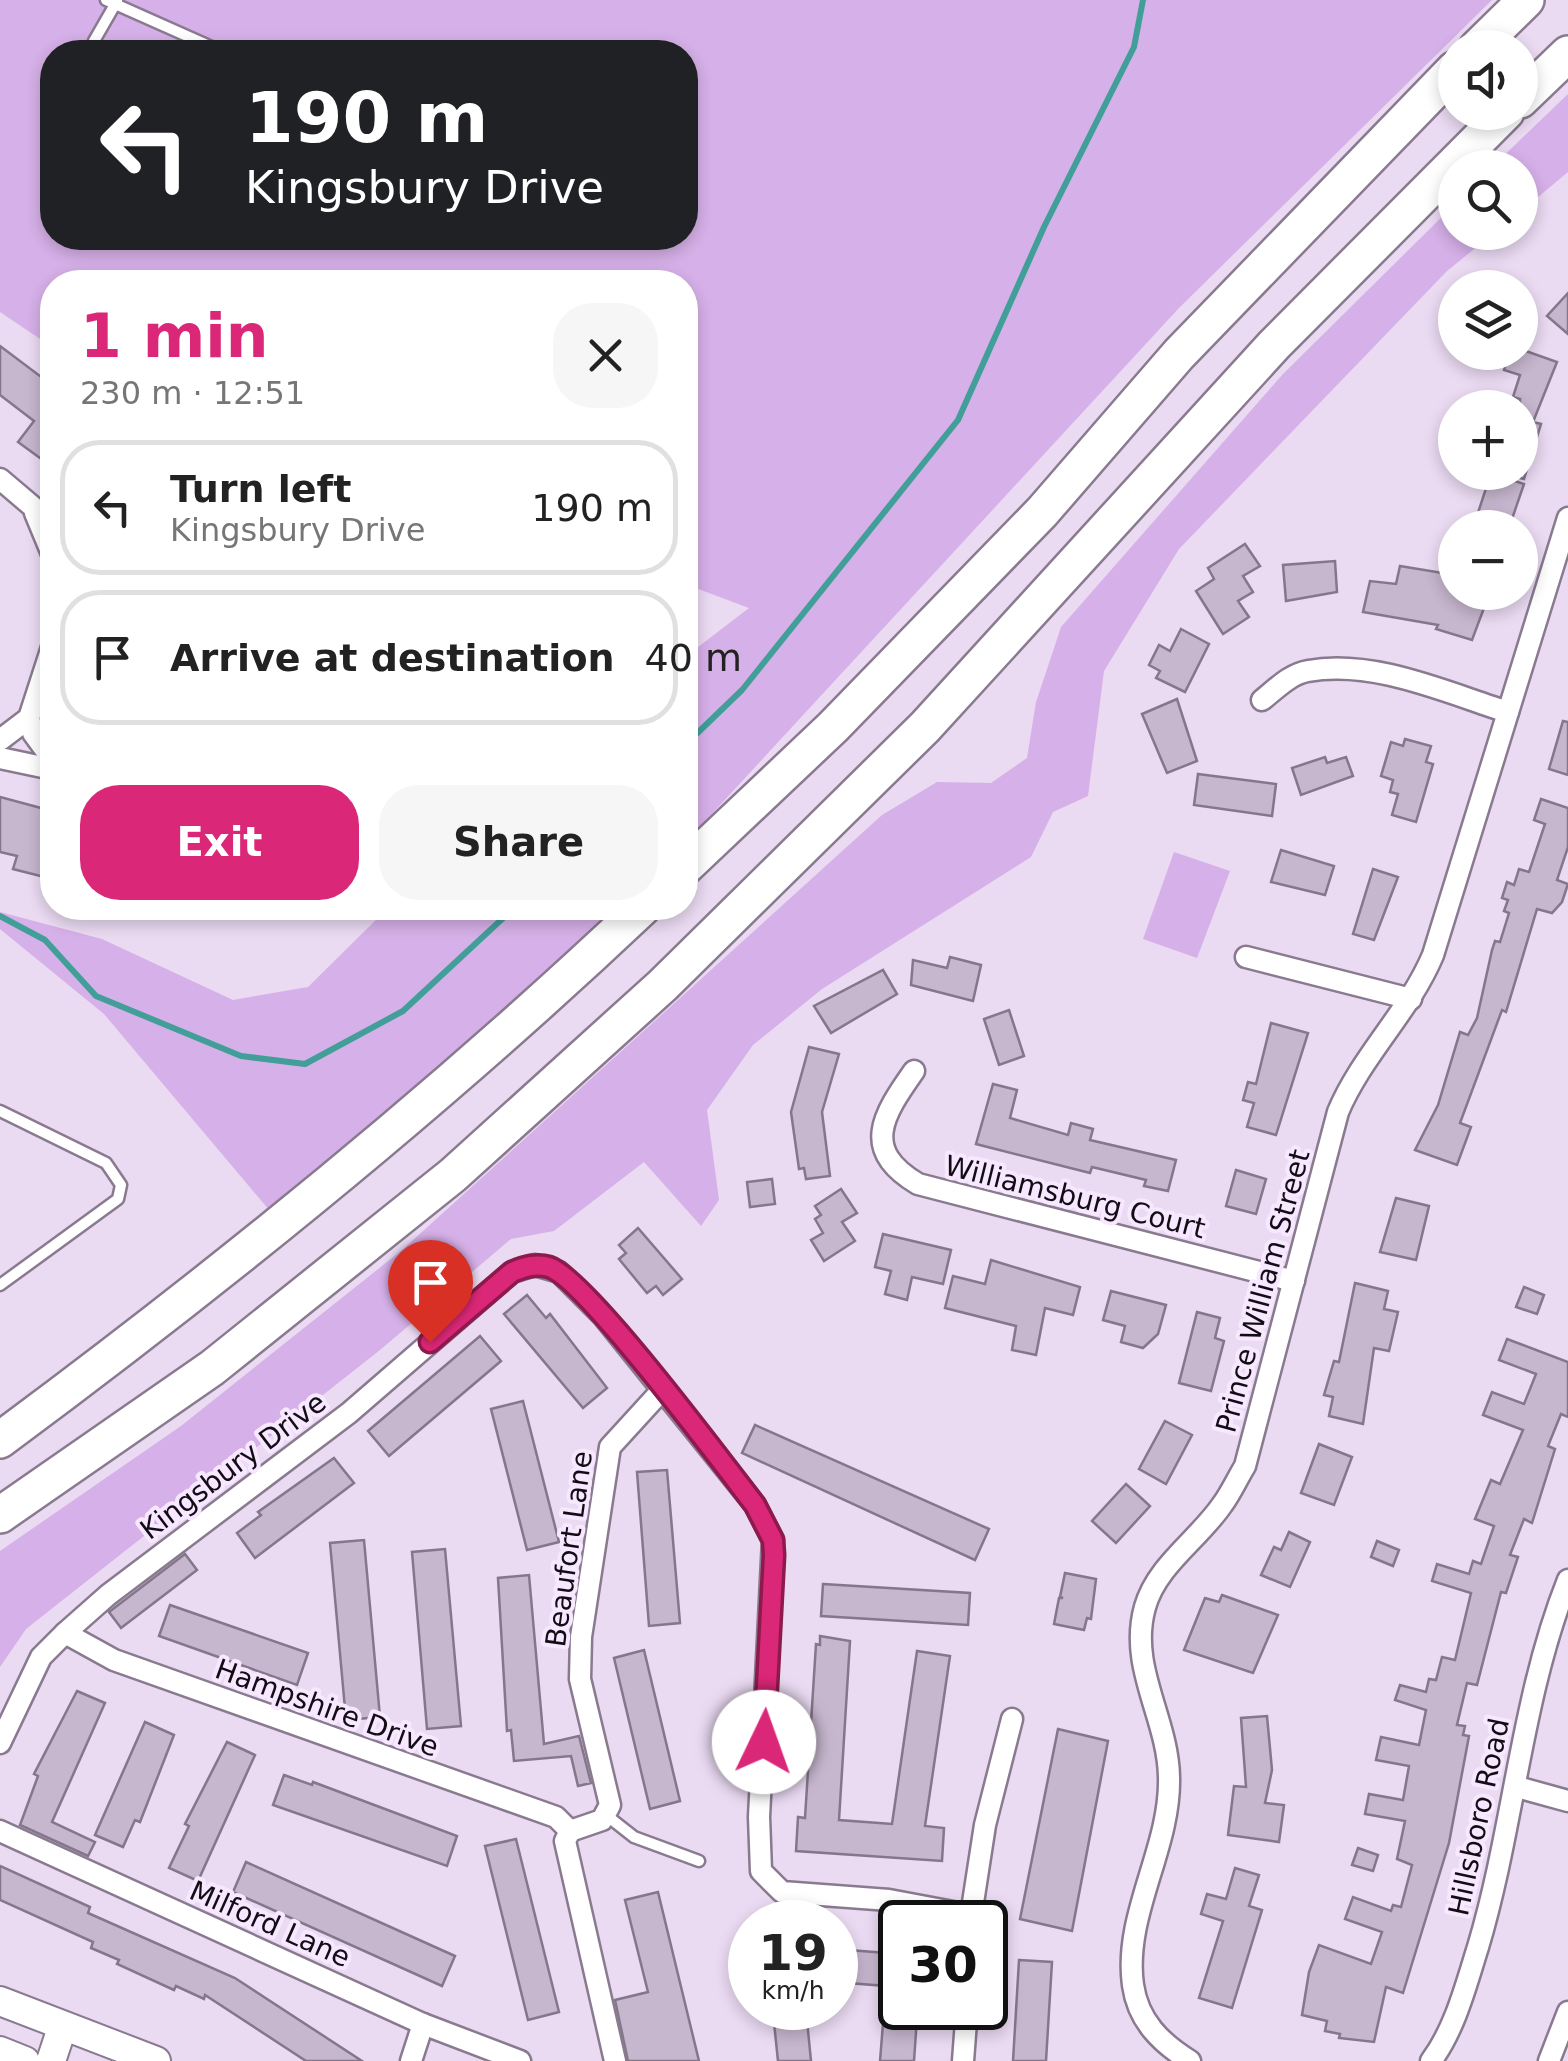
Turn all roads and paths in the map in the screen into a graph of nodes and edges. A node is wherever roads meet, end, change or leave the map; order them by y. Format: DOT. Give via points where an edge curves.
graph roads {
  1 [pos="1526,0"];
  2 [pos="113,2"];
  3 [pos="1495,30"];
  4 [pos="94,40"];
  5 [pos="197,40"];
  6 [pos="1568,54"];
  7 [pos="1538,83"];
  8 [pos="1438,86"];
  9 [pos="1488,130"];
  10 [pos="0,479"];
  11 [pos="40,514"];
  12 [pos="1568,518"];
  13 [pos="40,684"];
  14 [pos="1262,700"];
  15 [pos="1508,712"];
  16 [pos="29,718"];
  17 [pos="0,740"];
  18 [pos="40,743"];
  19 [pos="0,758"];
  20 [pos="40,767"];
  21 [pos="698,855"];
  22 [pos="629,920"];
  23 [pos="1246,956"];
  24 [pos="1411,999"];
  25 [pos="914,1071"];
  26 [pos="0,1110"];
  27 [pos="1294,1281"];
  28 [pos="0,1285"];
  29 [pos="663,1389"];
  30 [pos="0,1440"];
  31 [pos="0,1515"];
  32 [pos="1568,1580"];
  33 [pos="64,1634"];
  34 [pos="1012,1718"];
  35 [pos="0,1744"];
  36 [pos="1517,1788"];
  37 [pos="1568,1802"];
  38 [pos="606,1815"];
  39 [pos="0,1831"];
  40 [pos="570,1831"];
  41 [pos="699,1860"];
  42 [pos="888,1900"];
  43 [pos="974,1900"];
  44 [pos="0,2002"];
  45 [pos="1568,2012"];
  46 [pos="423,2024"];
  47 [pos="62,2028"];
  48 [pos="965,2030"];
  49 [pos="0,2050"];
  50 [pos="25,2061"];
  51 [pos="51,2061"];
  52 [pos="156,2061"];
  53 [pos="411,2061"];
  54 [pos="520,2061"];
  55 [pos="615,2061"];
  56 [pos="963,2061"];
  57 [pos="1190,2061"];
  58 [pos="1432,2061"];
  59 [pos="1550,2061"];
  1 -- 3 [label="highway"];
  2 -- 4 [label="lane"];
  2 -- 5 [label="lane"];
  6 -- 7 [label="highway"];
  8 -- 21 [label="highway" via="1192,339 1029,525"];
  9 -- 31 [label="highway" via="1274,345 925,727 663,985 438,1188 212,1368"];
  10 -- 11 [label="street"];
  12 -- 15 [label="street, Prince William Street"];
  13 -- 16 [label="street"];
  14 -- 15 [label="street" via="1306,671 1346,670"];
  15 -- 24 [label="street, Prince William Street" via="1433,955"];
  16 -- 17 [label="street"];
  16 -- 18 [label="street"];
  19 -- 20 [label="street"];
  22 -- 30 [label="highway" via="387,1138"];
  23 -- 24 [label="street"];
  24 -- 27 [label="street, Prince William Street" via="1338,1112"];
  25 -- 27 [label="street, Williamsburg Court" via="883,1120 882,1139 892,1164 918,1184"];
  26 -- 28 [label="lane" via="106,1163 120,1186 118,1199"];
  27 -- 57 [label="street, Prince William Street" via="1245,1466 1222,1506 1161,1575 1141,1629 1144,1675 1169,1776 1164,1832 1135,1932 1133,1985 1152,2031"];
  29 -- 33 [label="street, Kingsbury Drive" via="559,1272 535,1265 512,1272 349,1413"];
  29 -- 38 [label="street, Beaufort Lane" via="610,1447 581,1637 580,1678 610,1795"];
  29 -- 42 [label="street" via="755,1505 773,1540 761,1871 782,1892"];
  32 -- 36 [label="street, Hillsboro Road" via="1546,1645"];
  33 -- 35 [label="street, Kingsbury Drive" via="41,1656"];
  33 -- 40 [label="street, Hampshire Drive" via="114,1660 556,1817"];
  34 -- 43 [label="street"];
  36 -- 37 [label="street"];
  36 -- 58 [label="street, Hillsboro Road" via="1470,1971"];
  38 -- 40 [label="street"];
  38 -- 41 [label="lane" via="634,1837"];
  39 -- 46 [label="street, Milford Lane"];
  40 -- 55 [label="street" via="566,1855"];
  44 -- 47 [label="main road"];
  45 -- 59 [label="street"];
  46 -- 53 [label="street"];
  46 -- 54 [label="street, Milford Lane"];
  47 -- 51 [label="main road"];
  47 -- 52 [label="main road"];
  48 -- 56 [label="street"];
  49 -- 50 [label="main road"];
}
